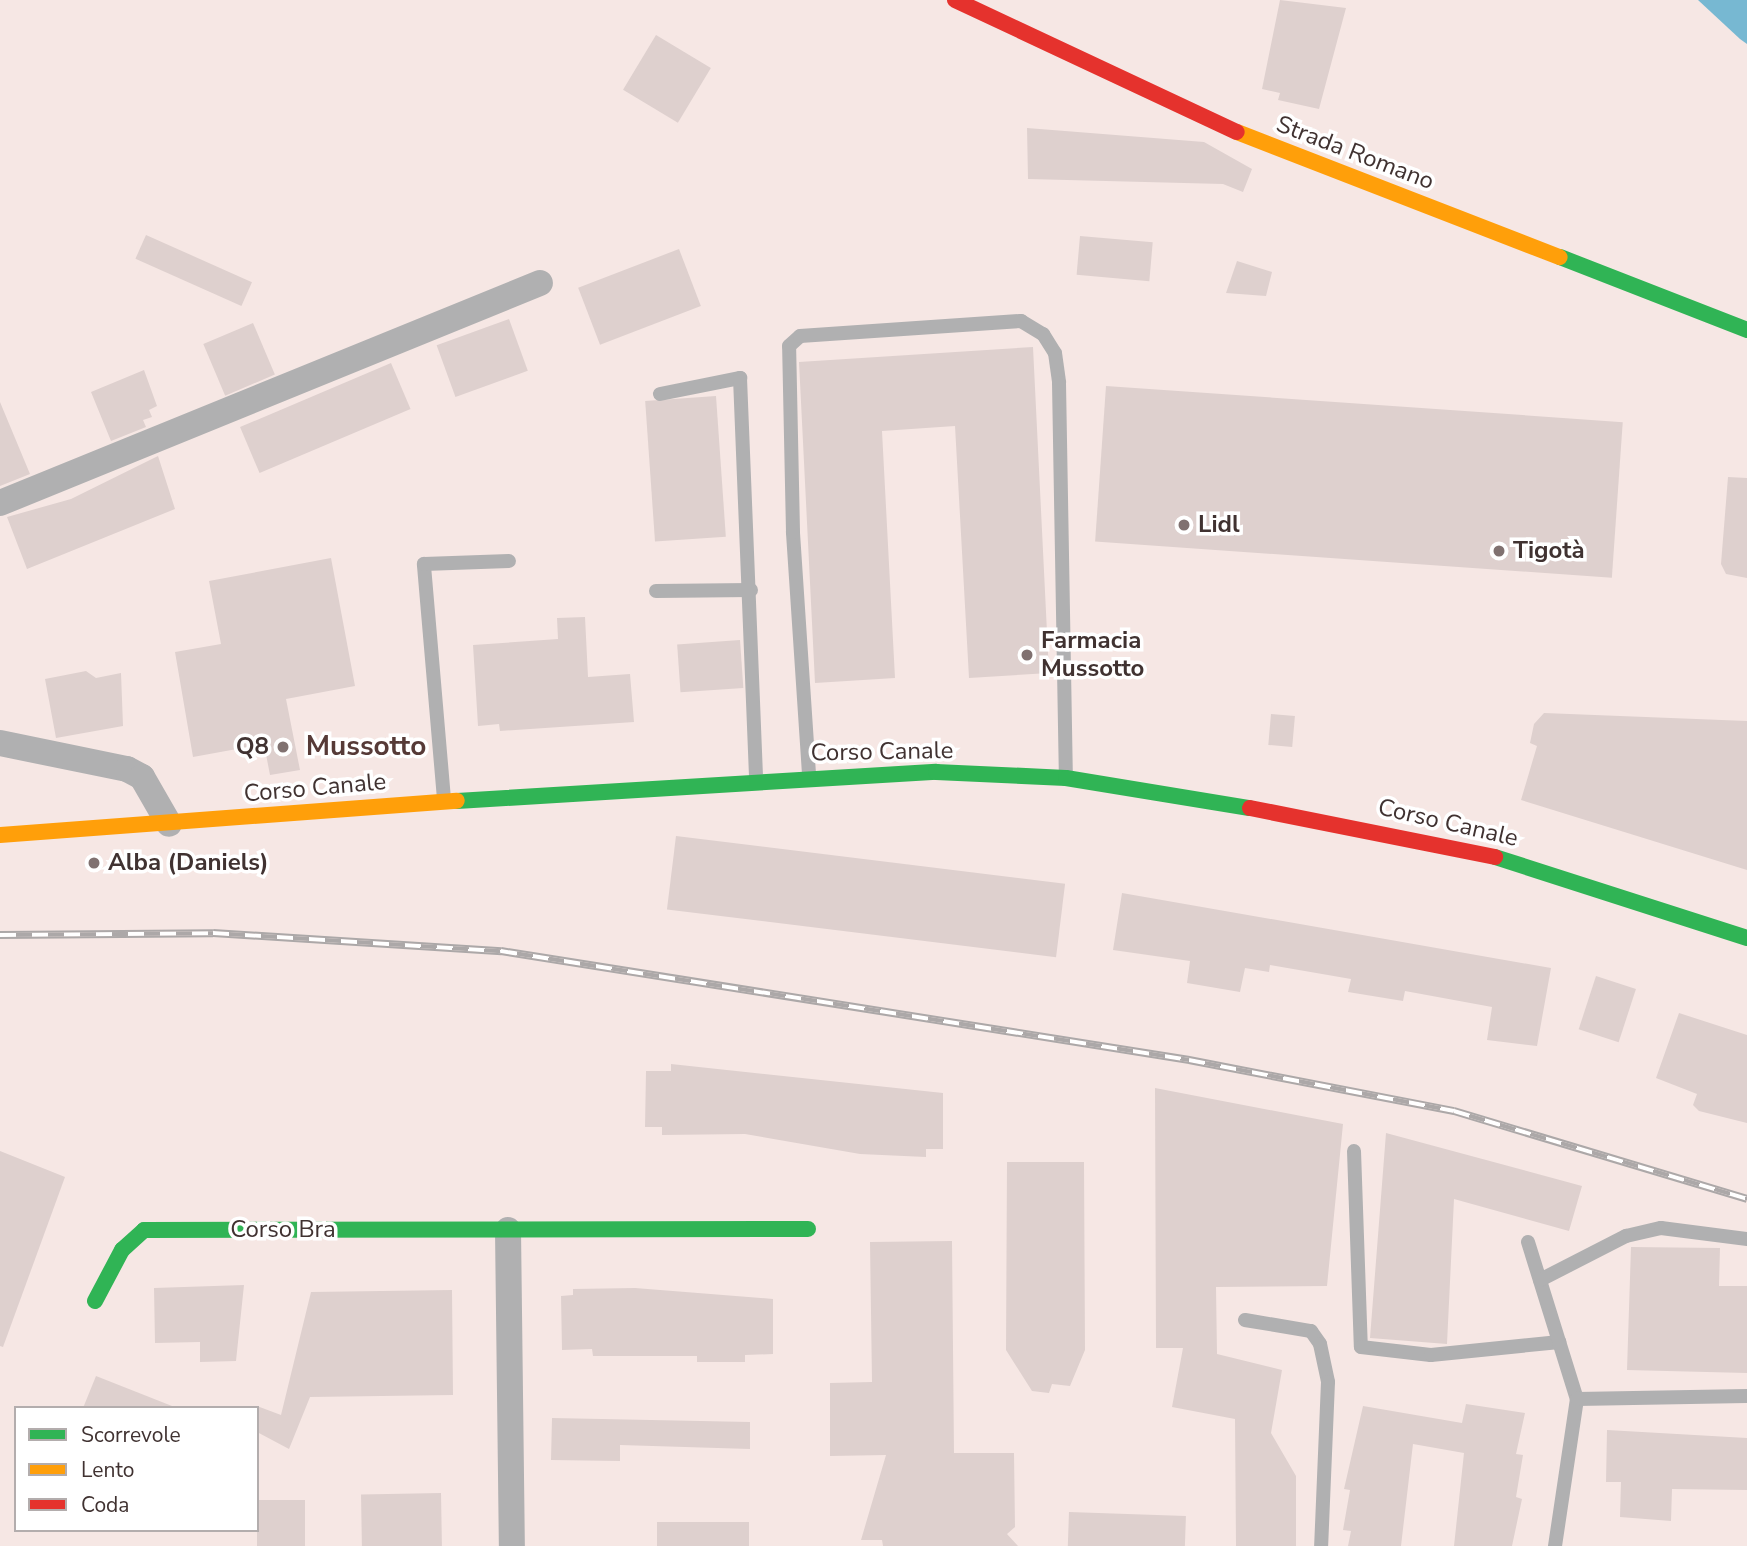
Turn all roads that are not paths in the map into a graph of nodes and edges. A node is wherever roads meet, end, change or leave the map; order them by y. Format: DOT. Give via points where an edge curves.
graph roads {
  1 [pos="955,0"];
  2 [pos="540,283"];
  3 [pos="1747,330"];
  4 [pos="660,394"];
  5 [pos="0,503"];
  6 [pos="509,561"];
  7 [pos="751,590"];
  8 [pos="656,591"];
  9 [pos="0,743"];
  10 [pos="810,776"];
  11 [pos="756,778"];
  12 [pos="1066,778"];
  13 [pos="444,799"];
  14 [pos="169,824"];
  15 [pos="0,835"];
  16 [pos="1747,937"];
  17 [pos="1354,1151"];
  18 [pos="508,1230"];
  19 [pos="808,1230"];
  20 [pos="1747,1239"];
  21 [pos="1528,1242"];
  22 [pos="1541,1280"];
  23 [pos="95,1301"];
  24 [pos="1245,1320"];
  25 [pos="1559,1342"];
  26 [pos="1747,1396"];
  27 [pos="1577,1399"];
  28 [pos="512,1546"];
  29 [pos="1321,1546"];
  30 [pos="1555,1546"];
  1 -- 3 [label="main road, Strada Romano" via="1205,119"];
  2 -- 5 [label="street"];
  4 -- 7 [label="lane" via="740,379"];
  6 -- 13 [label="lane" via="424,564"];
  7 -- 8 [label="lane"];
  7 -- 11 [label="lane"];
  9 -- 14 [label="street" via="127,769 142,777"];
  10 -- 11 [label="main road, Corso Canale"];
  10 -- 12 [label="main road, Corso Canale"];
  10 -- 12 [label="lane" via="793,532 789,346 800,336 1021,321 1043,334 1055,353 1059,383"];
  11 -- 13 [label="main road, Corso Canale"];
  12 -- 16 [label="main road, Corso Canale" via="1348,824 1546,869"];
  13 -- 14 [label="main road, Corso Canale"];
  14 -- 15 [label="main road, Corso Canale"];
  17 -- 25 [label="lane" via="1362,1347 1432,1355"];
  18 -- 19 [label="main road, Corso Bra"];
  18 -- 23 [label="main road, Corso Bra" via="144,1230 122,1250"];
  18 -- 28 [label="street"];
  20 -- 22 [label="lane" via="1695,1228 1661,1228 1626,1236"];
  21 -- 22 [label="lane"];
  22 -- 25 [label="lane"];
  24 -- 29 [label="lane" via="1311,1331 1320,1344 1328,1382"];
  25 -- 27 [label="lane"];
  26 -- 27 [label="lane"];
  27 -- 30 [label="lane"];
}
